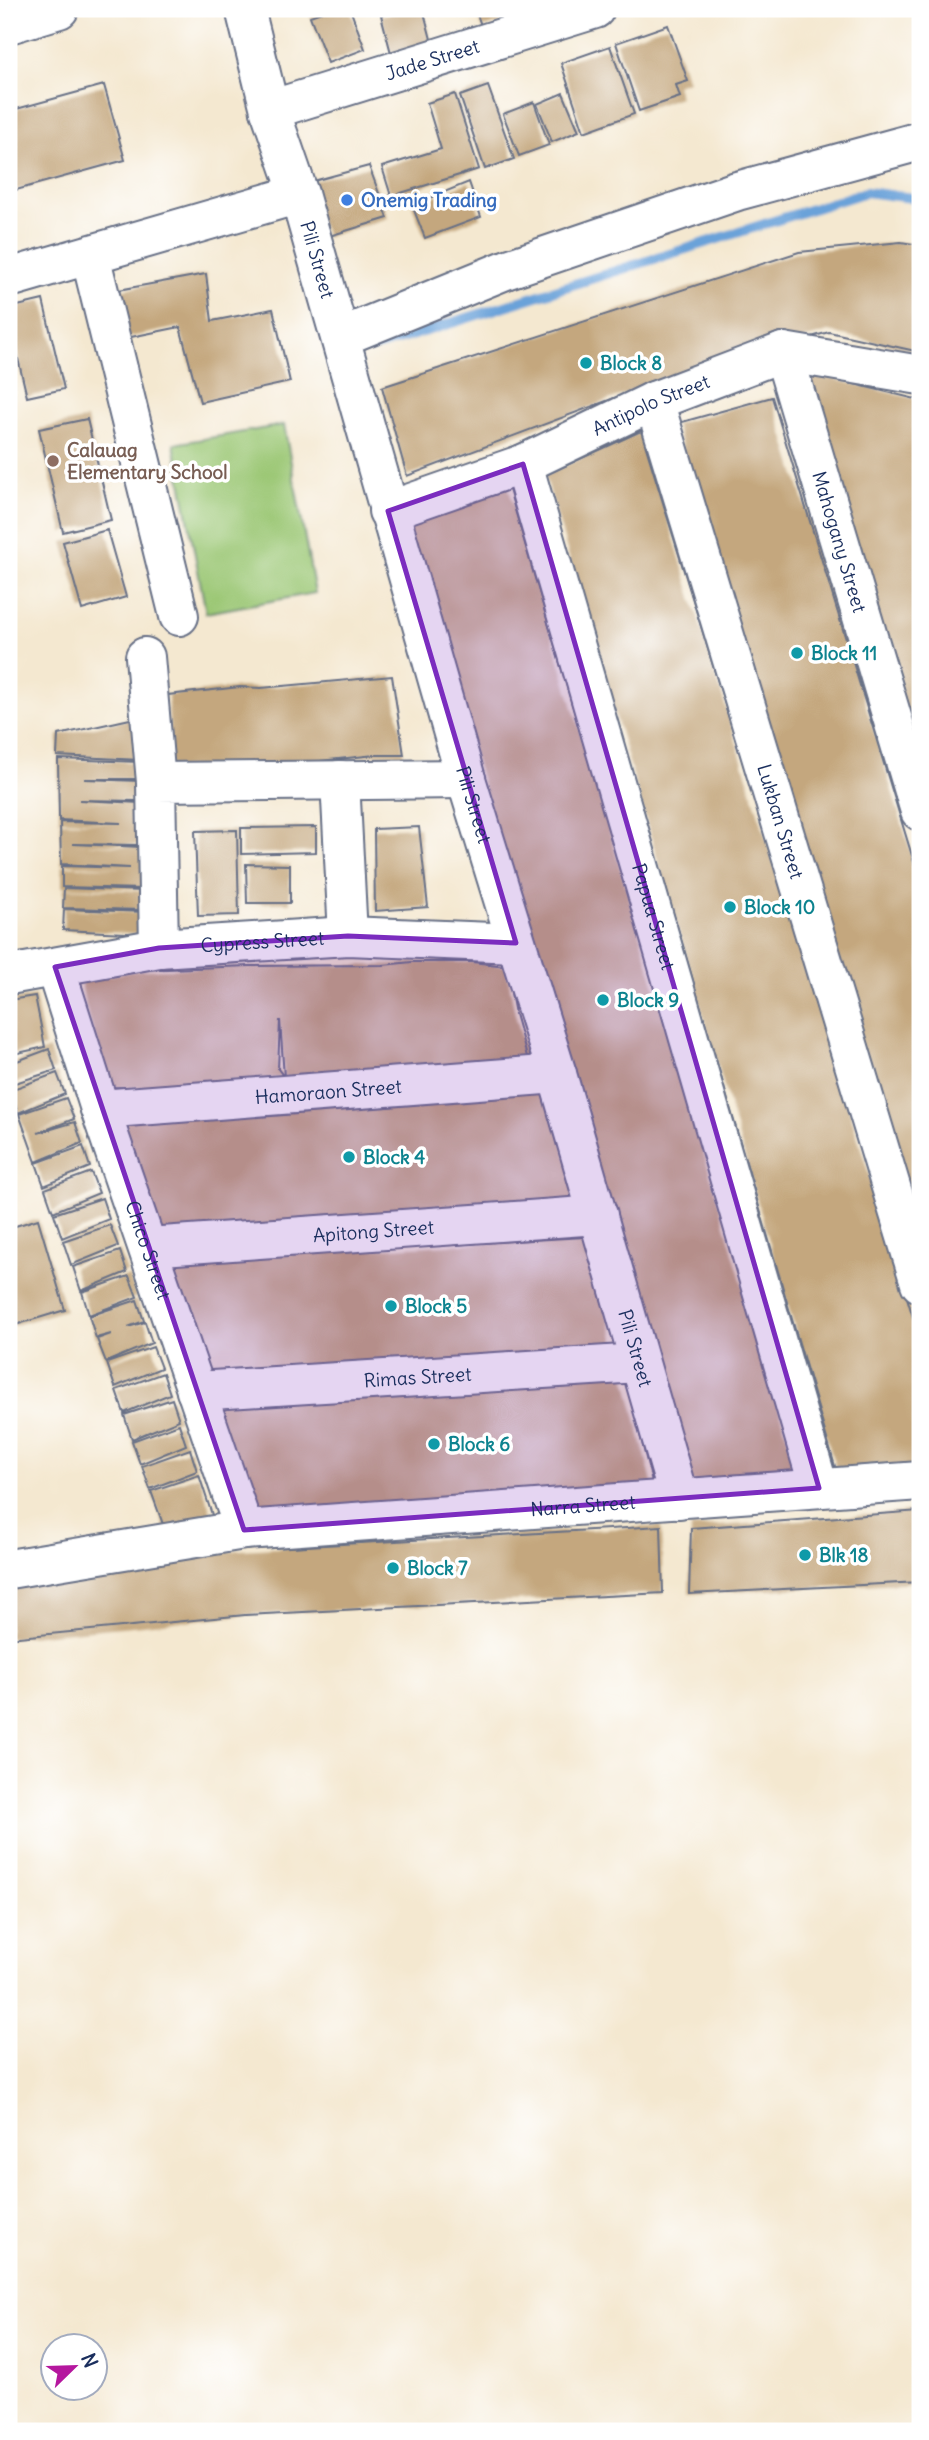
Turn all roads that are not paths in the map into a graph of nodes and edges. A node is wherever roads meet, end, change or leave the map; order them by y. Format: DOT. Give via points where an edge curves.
graph roads {
  1 [pos="59,9"];
  2 [pos="245,9"];
  3 [pos="595,9"];
  4 [pos="9,24"];
  5 [pos="270,110"];
  6 [pos="920,141"];
  7 [pos="299,194"];
  8 [pos="90,255"];
  9 [pos="9,278"];
  10 [pos="341,337"];
  11 [pos="783,352"];
  12 [pos="920,375"];
  13 [pos="654,401"];
  14 [pos="523,464"];
  15 [pos="388,511"];
  16 [pos="179,616"];
  17 [pos="145,657"];
  18 [pos="466,779"];
  19 [pos="340,780"];
  20 [pos="156,782"];
  21 [pos="920,811"];
  22 [pos="348,936"];
  23 [pos="516,943"];
  24 [pos="159,948"];
  25 [pos="55,967"];
  26 [pos="9,975"];
  27 [pos="557,1074"];
  28 [pos="100,1109"];
  29 [pos="597,1215"];
  30 [pos="148,1247"];
  31 [pos="920,1283"];
  32 [pos="639,1363"];
  33 [pos="196,1391"];
  34 [pos="920,1480"];
  35 [pos="819,1489"];
  36 [pos="679,1499"];
  37 [pos="244,1530"];
  38 [pos="9,1569"];
  1 -- 4 [label="street"];
  2 -- 5 [label="street, Pili Street"];
  3 -- 5 [label="street, Jade Street"];
  5 -- 7 [label="street, Pili Street"];
  6 -- 10 [label="street" via="737,191 508,269"];
  7 -- 8 [label="street"];
  7 -- 10 [label="street, Pili Street"];
  8 -- 9 [label="street"];
  8 -- 16 [label="street"];
  10 -- 15 [label="street, Pili Street"];
  11 -- 12 [label="street"];
  11 -- 13 [label="street, Antipolo Street"];
  11 -- 21 [label="street, Mahogany Street"];
  13 -- 14 [label="street, Antipolo Street"];
  13 -- 31 [label="street, Lukban Street"];
  14 -- 15 [label="street, Antipolo Street"];
  14 -- 35 [label="street, Papua Street"];
  15 -- 18 [label="street, Pili Street"];
  17 -- 20 [label="street"];
  18 -- 19 [label="street"];
  18 -- 23 [label="street, Pili Street"];
  19 -- 20 [label="street"];
  19 -- 22 [label="street"];
  20 -- 24 [label="street"];
  22 -- 23 [label="street, Cypress Street"];
  22 -- 24 [label="street, Cypress Street"];
  23 -- 27 [label="street, Pili Street"];
  24 -- 25 [label="street, Cypress Street"];
  25 -- 26 [label="street, Cypress Street"];
  25 -- 28 [label="street, Chico Street"];
  27 -- 28 [label="street, Hamoraon Street"];
  27 -- 29 [label="street, Pili Street"];
  28 -- 30 [label="street, Chico Street"];
  29 -- 30 [label="street, Apitong Street"];
  29 -- 32 [label="street, Pili Street"];
  30 -- 33 [label="street, Chico Street"];
  32 -- 33 [label="street, Rimas Street"];
  32 -- 36 [label="street, Pili Street"];
  33 -- 37 [label="street, Chico Street"];
  34 -- 35 [label="street, Narra Street"];
  35 -- 36 [label="street, Narra Street"];
  36 -- 37 [label="street, Narra Street"];
  37 -- 38 [label="street, Narra Street"];
}
